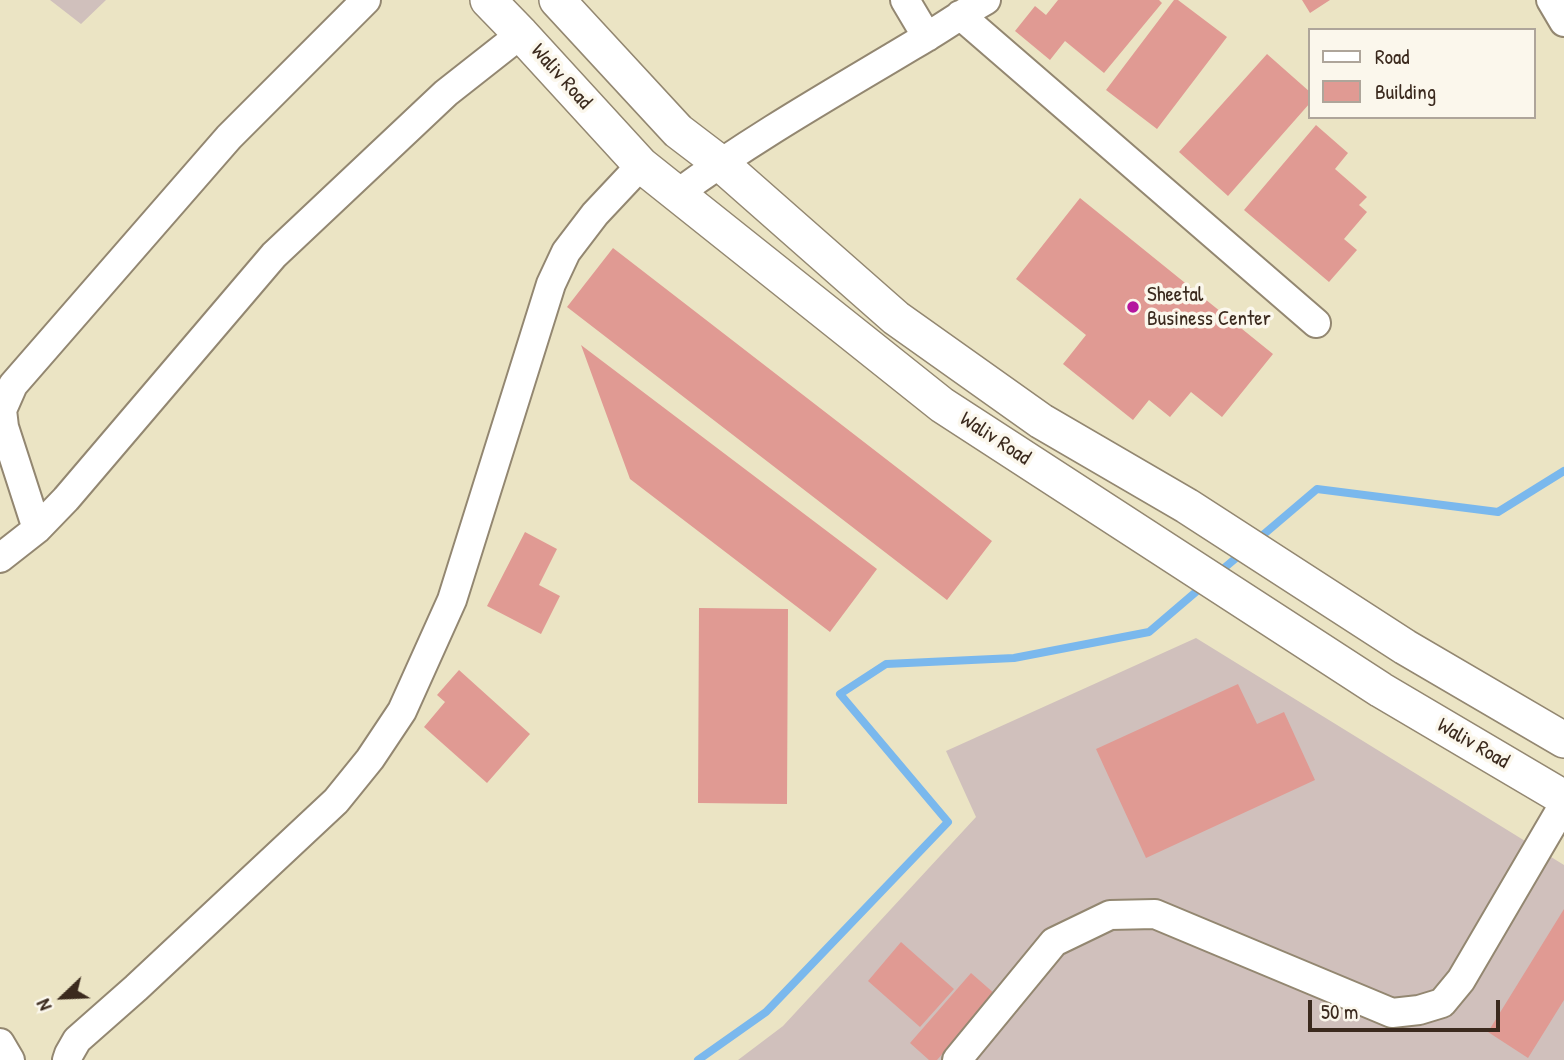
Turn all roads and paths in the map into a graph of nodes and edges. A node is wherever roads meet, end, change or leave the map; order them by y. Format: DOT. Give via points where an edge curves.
graph roads {
  1 [pos="366,0"];
  2 [pos="488,0"];
  3 [pos="557,0"];
  4 [pos="905,0"];
  5 [pos="986,0"];
  6 [pos="1551,0"];
  7 [pos="960,15"];
  8 [pos="1564,22"];
  9 [pos="521,34"];
  10 [pos="927,37"];
  11 [pos="720,163"];
  12 [pos="641,164"];
  13 [pos="677,194"];
  14 [pos="1316,323"];
  15 [pos="37,529"];
  16 [pos="0,558"];
  17 [pos="1564,740"];
  18 [pos="1564,798"];
  19 [pos="1564,804"];
  20 [pos="0,1043"];
  21 [pos="10,1060"];
  22 [pos="67,1060"];
  23 [pos="957,1060"];
  1 -- 15 [label="street" via="229,137 13,385 2,410 4,427"];
  2 -- 9 [label="main road, Waliv Road"];
  3 -- 11 [label="main road, Waliv Road" via="678,131"];
  4 -- 10 [label="street"];
  5 -- 7 [label="street"];
  6 -- 8 [label="street"];
  7 -- 10 [label="street"];
  7 -- 14 [label="street"];
  9 -- 12 [label="main road, Waliv Road"];
  9 -- 15 [label="street" via="446,93 274,255"];
  10 -- 11 [label="street"];
  11 -- 13 [label="street"];
  11 -- 17 [label="main road, Waliv Road" via="896,318 1041,421"];
  12 -- 13 [label="main road, Waliv Road"];
  12 -- 22 [label="street" via="566,252 551,284 452,600 402,711 337,801 77,1040"];
  13 -- 18 [label="main road, Waliv Road" via="942,405 1381,690"];
  15 -- 16 [label="street"];
  19 -- 23 [label="street" via="1461,980 1442,1003 1392,1013 1155,914 1110,915 1054,943"];
  20 -- 21 [label="street"];
}
